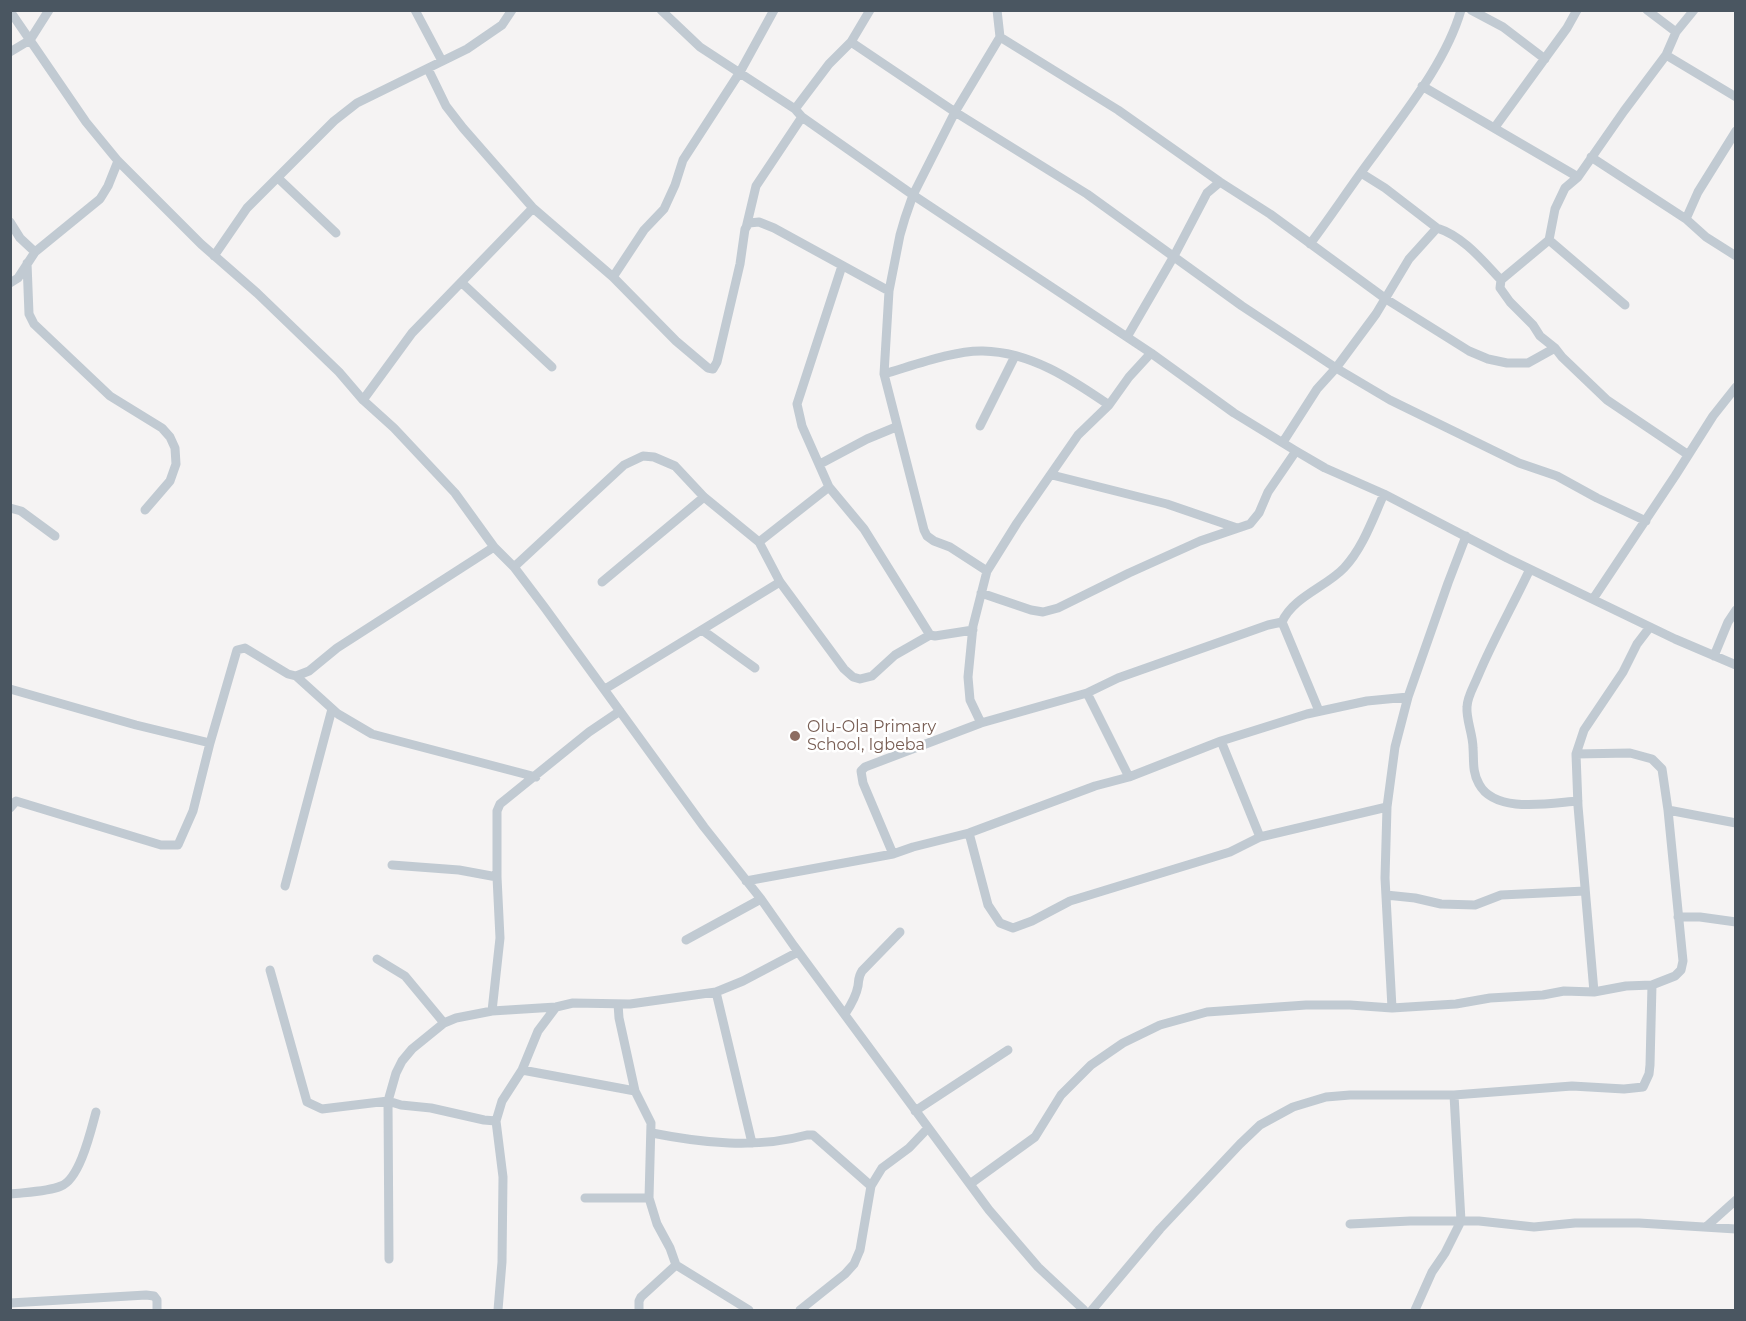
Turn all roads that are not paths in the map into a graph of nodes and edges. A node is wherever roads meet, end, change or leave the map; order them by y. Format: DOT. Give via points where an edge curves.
graph roads {
  1 [pos="49,10"];
  2 [pos="415,10"];
  3 [pos="513,10"];
  4 [pos="661,10"];
  5 [pos="774,10"];
  6 [pos="870,10"];
  7 [pos="997,10"];
  8 [pos="1461,10"];
  9 [pos="1471,10"];
  10 [pos="1577,10"];
  11 [pos="1647,10"];
  12 [pos="1694,10"];
  13 [pos="10,11"];
  14 [pos="1676,32"];
  15 [pos="1000,37"];
  16 [pos="30,40"];
  17 [pos="851,42"];
  18 [pos="10,52"];
  19 [pos="1666,55"];
  20 [pos="1545,59"];
  21 [pos="442,60"];
  22 [pos="428,69"];
  23 [pos="740,72"];
  24 [pos="1422,86"];
  25 [pos="1736,97"];
  26 [pos="955,112"];
  27 [pos="799,113"];
  28 [pos="1495,127"];
  29 [pos="1736,130"];
  30 [pos="1591,157"];
  31 [pos="118,161"];
  32 [pos="1361,173"];
  33 [pos="1578,177"];
  34 [pos="279,179"];
  35 [pos="1220,182"];
  36 [pos="913,195"];
  37 [pos="533,208"];
  38 [pos="1686,219"];
  39 [pos="10,222"];
  40 [pos="1437,228"];
  41 [pos="745,229"];
  42 [pos="336,233"];
  43 [pos="1549,240"];
  44 [pos="1310,244"];
  45 [pos="35,252"];
  46 [pos="214,256"];
  47 [pos="1174,256"];
  48 [pos="1736,256"];
  49 [pos="27,263"];
  50 [pos="842,266"];
  51 [pos="613,278"];
  52 [pos="1501,280"];
  53 [pos="461,282"];
  54 [pos="10,284"];
  55 [pos="889,291"];
  56 [pos="1386,299"];
  57 [pos="1625,305"];
  58 [pos="1127,337"];
  59 [pos="1555,348"];
  60 [pos="1151,353"];
  61 [pos="1015,356"];
  62 [pos="552,367"];
  63 [pos="1336,368"];
  64 [pos="884,374"];
  65 [pos="1736,387"];
  66 [pos="363,400"];
  67 [pos="1109,405"];
  68 [pos="980,426"];
  69 [pos="896,428"];
  70 [pos="1283,442"];
  71 [pos="1296,451"];
  72 [pos="1687,454"];
  73 [pos="820,464"];
  74 [pos="1052,475"];
  75 [pos="829,487"];
  76 [pos="1384,494"];
  77 [pos="704,497"];
  78 [pos="10,508"];
  79 [pos="145,510"];
  80 [pos="1646,521"];
  81 [pos="1238,529"];
  82 [pos="55,536"];
  83 [pos="1466,536"];
  84 [pos="759,542"];
  85 [pos="494,547"];
  86 [pos="514,567"];
  87 [pos="1530,569"];
  88 [pos="987,571"];
  89 [pos="602,582"];
  90 [pos="780,582"];
  91 [pos="981,593"];
  92 [pos="1593,599"];
  93 [pos="1736,610"];
  94 [pos="1282,622"];
  95 [pos="1650,627"];
  96 [pos="702,630"];
  97 [pos="973,630"];
  98 [pos="930,635"];
  99 [pos="1714,656"];
  100 [pos="1736,665"];
  101 [pos="755,668"];
  102 [pos="296,676"];
  103 [pos="10,689"];
  104 [pos="605,689"];
  105 [pos="1087,693"];
  106 [pos="1408,697"];
  107 [pos="332,709"];
  108 [pos="620,711"];
  109 [pos="1319,711"];
  110 [pos="981,723"];
  111 [pos="1221,741"];
  112 [pos="210,743"];
  113 [pos="1576,754"];
  114 [pos="536,777"];
  115 [pos="1129,777"];
  116 [pos="1578,801"];
  117 [pos="1387,807"];
  118 [pos="10,808"];
  119 [pos="1668,810"];
  120 [pos="1736,823"];
  121 [pos="969,833"];
  122 [pos="1260,837"];
  123 [pos="893,854"];
  124 [pos="392,865"];
  125 [pos="496,877"];
  126 [pos="746,881"];
  127 [pos="285,886"];
  128 [pos="1585,891"];
  129 [pos="1386,895"];
  130 [pos="761,899"];
  131 [pos="1678,917"];
  132 [pos="1736,922"];
  133 [pos="900,932"];
  134 [pos="686,940"];
  135 [pos="798,952"];
  136 [pos="377,958"];
  137 [pos="270,970"];
  138 [pos="1652,985"];
  139 [pos="716,992"];
  140 [pos="1594,992"];
  141 [pos="618,1004"];
  142 [pos="556,1007"];
  143 [pos="1392,1008"];
  144 [pos="492,1011"];
  145 [pos="845,1014"];
  146 [pos="444,1023"];
  147 [pos="1008,1050"];
  148 [pos="522,1070"];
  149 [pos="635,1091"];
  150 [pos="1454,1095"];
  151 [pos="388,1101"];
  152 [pos="915,1111"];
  153 [pos="96,1112"];
  154 [pos="496,1121"];
  155 [pos="928,1128"];
  156 [pos="652,1133"];
  157 [pos="752,1143"];
  158 [pos="970,1184"];
  159 [pos="871,1186"];
  160 [pos="10,1194"];
  161 [pos="585,1197"];
  162 [pos="649,1198"];
  163 [pos="1736,1200"];
  164 [pos="1461,1221"];
  165 [pos="1350,1224"];
  166 [pos="1707,1226"];
  167 [pos="1736,1229"];
  168 [pos="389,1258"];
  169 [pos="676,1265"];
  170 [pos="10,1303"];
  171 [pos="157,1311"];
  172 [pos="498,1311"];
  173 [pos="639,1311"];
  174 [pos="749,1311"];
  175 [pos="800,1311"];
  176 [pos="1084,1311"];
  177 [pos="1092,1311"];
  178 [pos="1415,1311"];
  1 -- 16 [label="street"];
  2 -- 21 [label="street"];
  3 -- 21 [label="street" via="502,25 467,49"];
  4 -- 23 [label="street" via="700,47"];
  5 -- 23 [label="street"];
  6 -- 17 [label="street"];
  7 -- 15 [label="street"];
  8 -- 24 [label="street"];
  9 -- 20 [label="street" via="1503,27"];
  10 -- 20 [label="street"];
  11 -- 14 [label="street"];
  12 -- 14 [label="street"];
  13 -- 16 [label="street"];
  14 -- 19 [label="street"];
  15 -- 26 [label="street"];
  15 -- 35 [label="street" via="1118,110"];
  16 -- 18 [label="street"];
  16 -- 31 [label="street"];
  17 -- 26 [label="street"];
  17 -- 27 [label="street" via="829,64"];
  19 -- 25 [label="street"];
  19 -- 30 [label="street"];
  20 -- 28 [label="street"];
  21 -- 22 [label="street"];
  22 -- 34 [label="street" via="357,104 334,121"];
  22 -- 37 [label="street" via="446,106"];
  23 -- 27 [label="street"];
  23 -- 51 [label="street" via="683,160 664,209 644,230"];
  24 -- 28 [label="street"];
  24 -- 32 [label="street"];
  26 -- 36 [label="street"];
  26 -- 47 [label="street" via="1087,194"];
  27 -- 36 [label="street"];
  27 -- 41 [label="street" via="756,186"];
  28 -- 33 [label="street"];
  29 -- 38 [label="street"];
  30 -- 33 [label="street"];
  30 -- 38 [label="street"];
  31 -- 45 [label="street" via="100,199"];
  31 -- 46 [label="street"];
  32 -- 40 [label="street"];
  32 -- 44 [label="street"];
  33 -- 43 [label="street" via="1565,188 1555,209"];
  34 -- 42 [label="street"];
  34 -- 46 [label="street" via="247,208"];
  35 -- 44 [label="street"];
  35 -- 47 [label="street" via="1207,193"];
  36 -- 55 [label="street"];
  36 -- 58 [label="street"];
  37 -- 51 [label="street"];
  37 -- 53 [label="street"];
  38 -- 48 [label="street"];
  39 -- 45 [label="street"];
  40 -- 52 [label="street" via="1473,251"];
  40 -- 56 [label="street" via="1409,259"];
  41 -- 50 [label="street" via="749,223 759,222"];
  41 -- 51 [label="street" via="713,369 676,341"];
  43 -- 52 [label="street"];
  43 -- 57 [label="street"];
  44 -- 56 [label="street"];
  45 -- 49 [label="street"];
  46 -- 66 [label="street" via="339,372"];
  47 -- 58 [label="street"];
  47 -- 63 [label="street"];
  49 -- 54 [label="street"];
  49 -- 79 [label="street" via="29,314 34,324 110,396 170,437 176,464 170,481"];
  50 -- 55 [label="street"];
  50 -- 73 [label="street" via="797,404 802,426"];
  52 -- 59 [label="street" via="1500,288 1510,302"];
  53 -- 62 [label="street"];
  53 -- 66 [label="street" via="412,333"];
  55 -- 64 [label="street"];
  56 -- 59 [label="street" via="1488,359 1528,363"];
  56 -- 63 [label="street"];
  58 -- 60 [label="street"];
  59 -- 72 [label="street" via="1608,400"];
  60 -- 67 [label="street"];
  60 -- 70 [label="street" via="1234,413"];
  61 -- 64 [label="street" via="967,352"];
  61 -- 67 [label="street" via="1050,368"];
  61 -- 68 [label="street"];
  63 -- 70 [label="street" via="1317,388"];
  63 -- 80 [label="street" via="1400,405"];
  64 -- 69 [label="street"];
  65 -- 72 [label="street"];
  66 -- 85 [label="street" via="455,494"];
  67 -- 74 [label="street" via="1078,435"];
  69 -- 73 [label="street"];
  69 -- 88 [label="street" via="927,536"];
  70 -- 71 [label="street"];
  71 -- 76 [label="street"];
  71 -- 81 [label="street" via="1268,492 1259,513 1250,524"];
  72 -- 80 [label="street"];
  73 -- 75 [label="street"];
  74 -- 81 [label="street" via="1167,504"];
  74 -- 88 [label="street"];
  75 -- 84 [label="street"];
  75 -- 98 [label="street" via="864,529"];
  76 -- 83 [label="street"];
  76 -- 94 [label="street" via="1351,560 1287,613"];
  77 -- 84 [label="street"];
  77 -- 86 [label="street" via="675,466 654,457 636,458"];
  77 -- 89 [label="street"];
  78 -- 82 [label="street" via="21,511"];
  80 -- 92 [label="street"];
  81 -- 91 [label="street" via="1200,541 1043,612"];
  83 -- 87 [label="street"];
  83 -- 106 [label="street"];
  84 -- 90 [label="street"];
  85 -- 86 [label="street"];
  85 -- 102 [label="street"];
  86 -- 104 [label="street"];
  87 -- 92 [label="street"];
  87 -- 116 [label="street" via="1469,696 1475,773 1479,785 1494,799 1526,806"];
  88 -- 91 [label="street"];
  90 -- 96 [label="street"];
  90 -- 98 [label="street" via="853,677 872,675 895,655"];
  91 -- 97 [label="street"];
  92 -- 95 [label="street"];
  93 -- 99 [label="street"];
  94 -- 105 [label="street" via="1118,678"];
  94 -- 109 [label="street"];
  95 -- 99 [label="street"];
  95 -- 113 [label="street" via="1584,730"];
  96 -- 101 [label="street"];
  96 -- 104 [label="street"];
  97 -- 98 [label="street"];
  97 -- 110 [label="street" via="968,678 970,700"];
  99 -- 100 [label="street"];
  102 -- 107 [label="street"];
  102 -- 112 [label="street" via="245,648 237,650"];
  103 -- 112 [label="street"];
  104 -- 108 [label="street"];
  105 -- 110 [label="street"];
  105 -- 115 [label="street"];
  106 -- 109 [label="street"];
  106 -- 117 [label="street" via="1395,747"];
  107 -- 114 [label="street" via="372,734"];
  107 -- 127 [label="street"];
  108 -- 114 [label="street"];
  108 -- 126 [label="street"];
  109 -- 111 [label="street"];
  110 -- 123 [label="street" via="870,764 861,771"];
  111 -- 115 [label="street"];
  111 -- 122 [label="street"];
  112 -- 118 [label="street" via="193,811 178,845 161,845 16,801"];
  113 -- 116 [label="street"];
  113 -- 119 [label="street" via="1630,753 1652,759 1662,769"];
  114 -- 125 [label="street" via="500,804 497,811"];
  115 -- 121 [label="street"];
  116 -- 128 [label="street"];
  117 -- 122 [label="street"];
  117 -- 129 [label="street"];
  119 -- 120 [label="street"];
  119 -- 131 [label="street"];
  121 -- 122 [label="street" via="988,905 1000,923 1013,928 1070,901 1230,852"];
  121 -- 123 [label="street"];
  123 -- 126 [label="street"];
  124 -- 125 [label="street"];
  125 -- 144 [label="street" via="500,938"];
  126 -- 130 [label="street"];
  128 -- 129 [label="street" via="1501,895 1475,906"];
  128 -- 140 [label="street"];
  129 -- 143 [label="street"];
  130 -- 134 [label="street"];
  130 -- 135 [label="street"];
  131 -- 132 [label="street"];
  131 -- 138 [label="street" via="1681,970"];
  133 -- 145 [label="street" via="862,971 853,1002"];
  135 -- 139 [label="street"];
  135 -- 145 [label="street"];
  136 -- 146 [label="street" via="405,976"];
  137 -- 151 [label="street" via="306,1102 321,1109"];
  138 -- 140 [label="street"];
  138 -- 150 [label="street" via="1650,1065 1643,1087 1572,1086"];
  139 -- 141 [label="street"];
  139 -- 157 [label="street"];
  140 -- 143 [label="street" via="1564,991"];
  141 -- 142 [label="street"];
  141 -- 149 [label="street"];
  142 -- 144 [label="street"];
  142 -- 148 [label="street" via="538,1031"];
  143 -- 158 [label="street" via="1280,1006 1207,1012 1160,1025 1091,1065 1061,1095 1035,1137"];
  144 -- 146 [label="street"];
  145 -- 152 [label="street"];
  146 -- 151 [label="street" via="402,1061"];
  147 -- 152 [label="street"];
  148 -- 149 [label="street"];
  148 -- 154 [label="street" via="502,1101"];
  149 -- 156 [label="street"];
  150 -- 164 [label="street"];
  150 -- 177 [label="street" via="1326,1097 1275,1116 1260,1125 1160,1229"];
  151 -- 154 [label="street"];
  151 -- 168 [label="street"];
  152 -- 155 [label="street"];
  153 -- 160 [label="street" via="84,1153 63,1186"];
  154 -- 172 [label="street" via="503,1177"];
  155 -- 158 [label="street"];
  155 -- 159 [label="street" via="882,1168"];
  156 -- 157 [label="street" via="692,1141"];
  156 -- 162 [label="street"];
  157 -- 159 [label="street" via="813,1135"];
  158 -- 176 [label="street" via="1019,1246"];
  159 -- 175 [label="street" via="854,1264"];
  161 -- 162 [label="street"];
  162 -- 169 [label="street"];
  163 -- 166 [label="street"];
  164 -- 165 [label="street"];
  164 -- 166 [label="street" via="1534,1227 1575,1223"];
  164 -- 178 [label="street"];
  166 -- 167 [label="street"];
  169 -- 173 [label="street" via="641,1297"];
  169 -- 174 [label="street"];
  170 -- 171 [label="street" via="146,1295 157,1300"];
}
